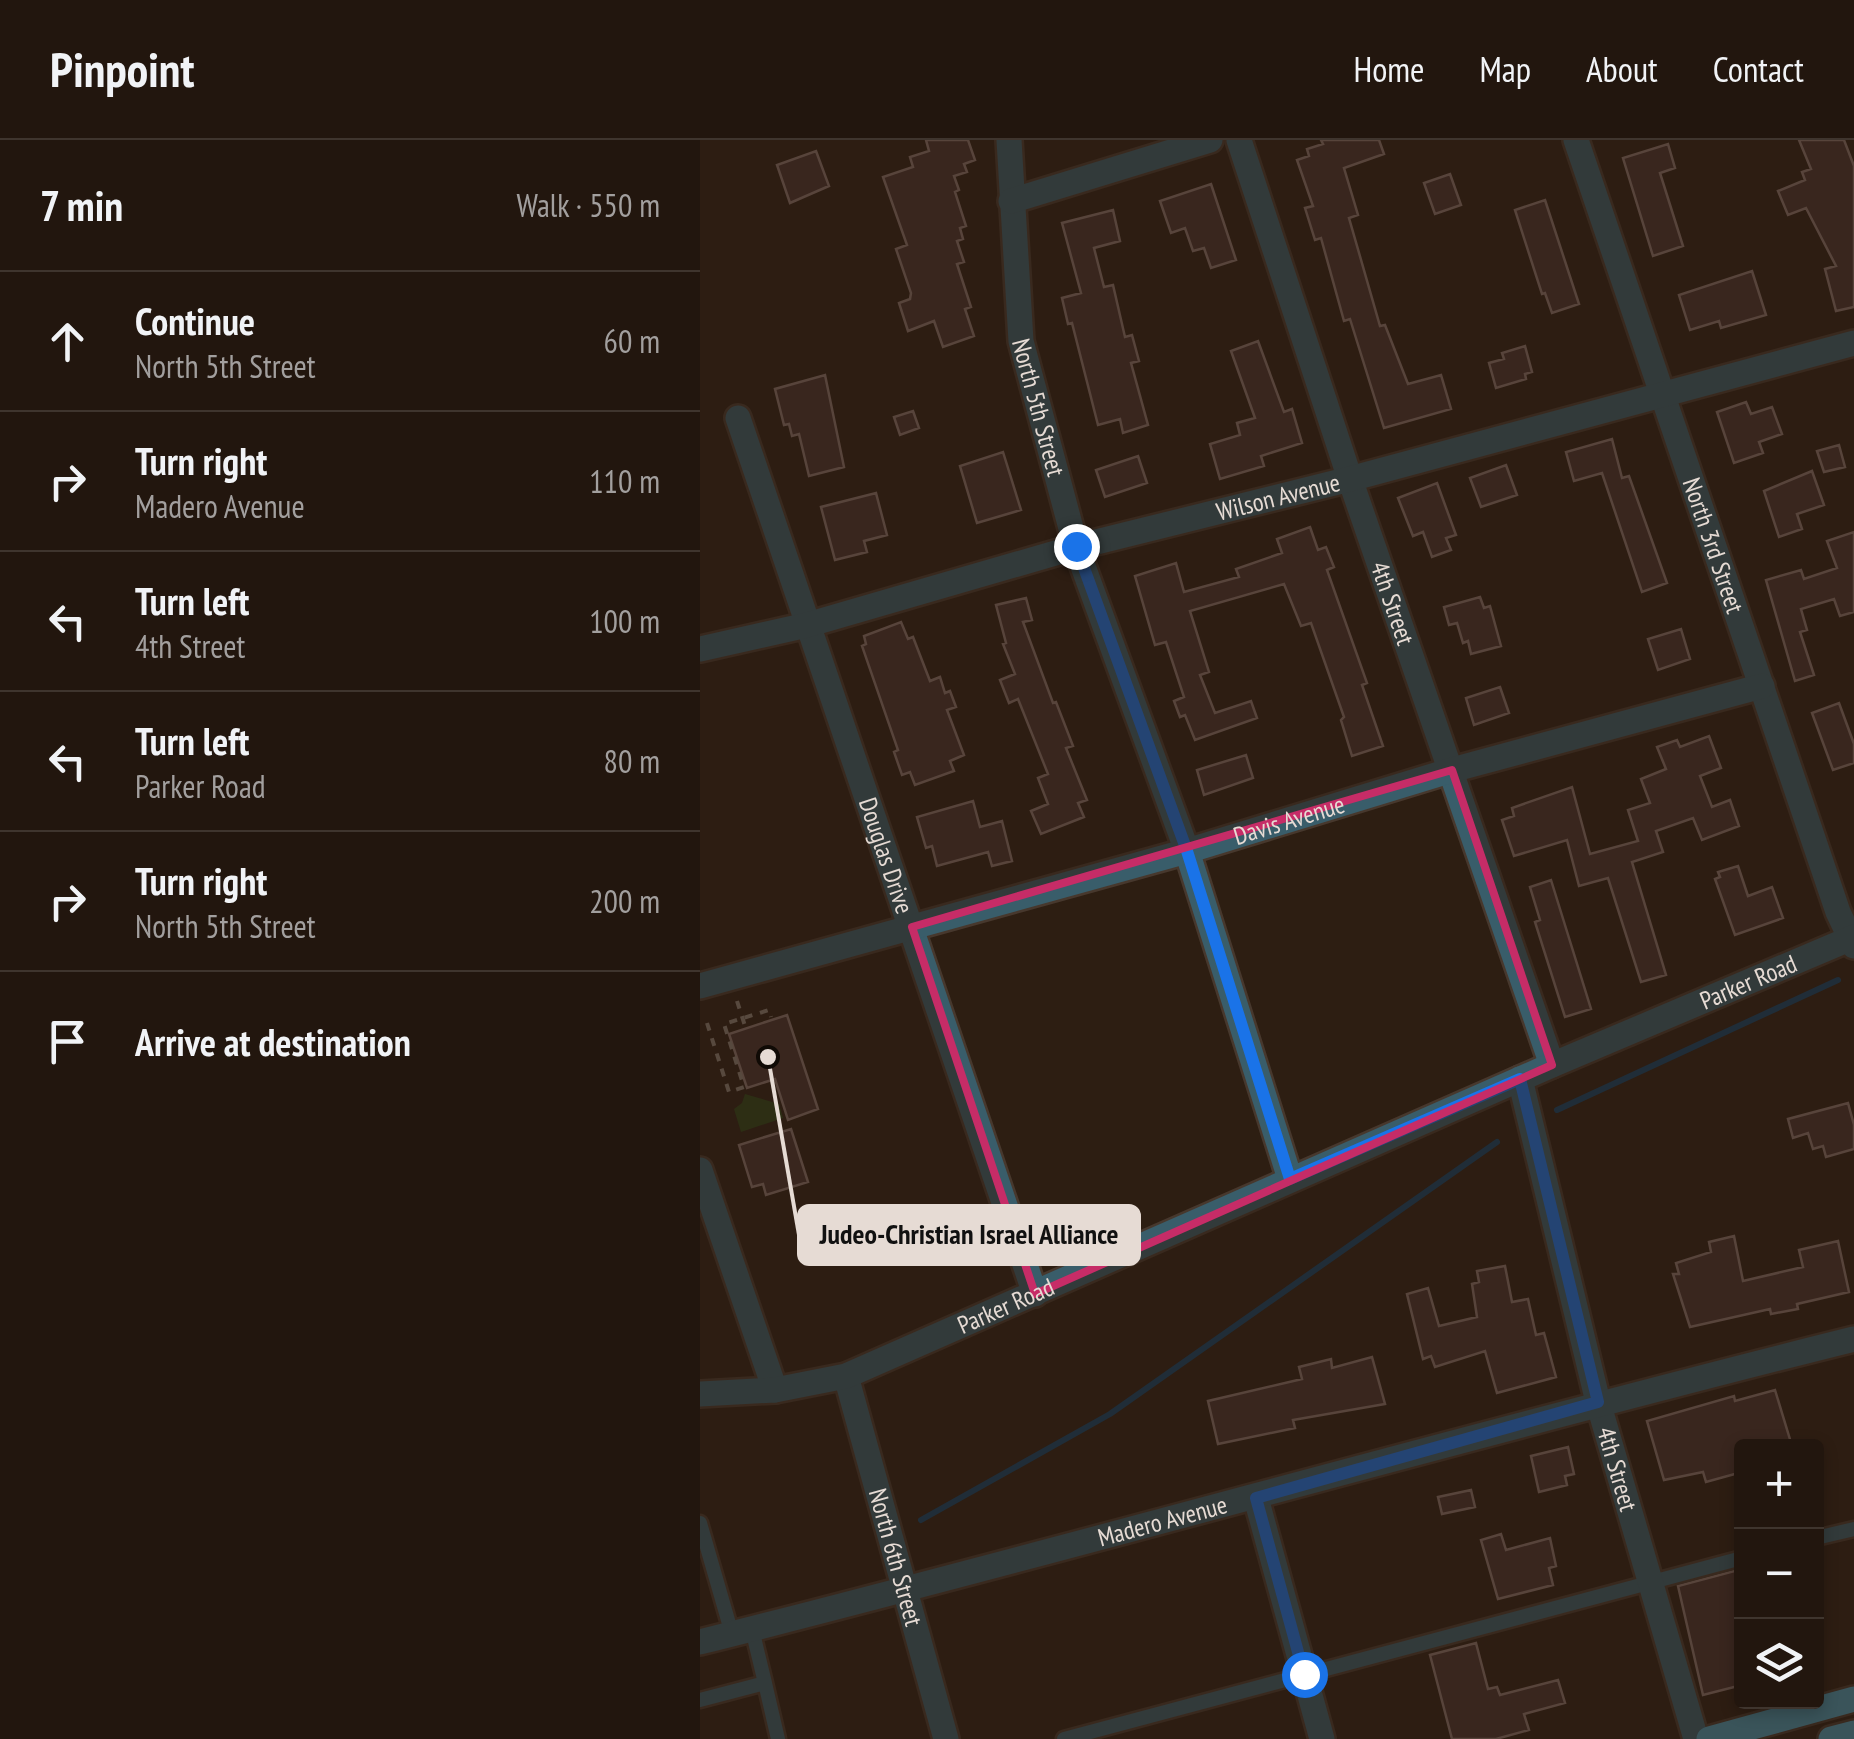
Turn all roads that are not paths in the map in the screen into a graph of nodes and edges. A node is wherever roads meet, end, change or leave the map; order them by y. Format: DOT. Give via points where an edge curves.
graph roads {
  1 [pos="1009,140"];
  2 [pos="1210,140"];
  3 [pos="1239,140"];
  4 [pos="1576,140"];
  5 [pos="1012,201"];
  6 [pos="1854,343"];
  7 [pos="1662,394"];
  8 [pos="738,418"];
  9 [pos="1350,479"];
  10 [pos="1076,546"];
  11 [pos="807,626"];
  12 [pos="700,649"];
  13 [pos="1762,686"];
  14 [pos="1452,770"];
  15 [pos="1187,851"];
  16 [pos="912,927"];
  17 [pos="1853,940"];
  18 [pos="700,986"];
  19 [pos="1552,1065"];
  20 [pos="1520,1079"];
  21 [pos="700,1170"];
  22 [pos="1290,1179"];
  23 [pos="1035,1294"];
  24 [pos="1854,1338"];
  25 [pos="846,1376"];
  26 [pos="774,1390"];
  27 [pos="700,1394"];
  28 [pos="1598,1402"];
  29 [pos="1256,1498"];
  30 [pos="700,1523"];
  31 [pos="1854,1529"];
  32 [pos="1824,1536"];
  33 [pos="1734,1560"];
  34 [pos="1650,1581"];
  35 [pos="907,1590"];
  36 [pos="742,1632"];
  37 [pos="700,1642"];
  38 [pos="1304,1674"];
  39 [pos="765,1683"];
  40 [pos="1854,1699"];
  41 [pos="700,1700"];
  42 [pos="1854,1733"];
  43 [pos="778,1739"];
  44 [pos="946,1739"];
  45 [pos="1064,1739"];
  46 [pos="1322,1739"];
  47 [pos="1696,1739"];
  48 [pos="1709,1739"];
  49 [pos="1830,1739"];
  1 -- 5 [label="street, North 5th Street"];
  2 -- 5 [label="street"];
  3 -- 9 [label="street, 4th Street"];
  4 -- 7 [label="street, North 3rd Street"];
  5 -- 10 [label="street, North 5th Street" via="1021,342"];
  6 -- 7 [label="street, Wilson Avenue"];
  7 -- 9 [label="street, Wilson Avenue"];
  7 -- 13 [label="street, North 3rd Street"];
  8 -- 11 [label="street, Douglas Drive"];
  9 -- 10 [label="street, Wilson Avenue"];
  9 -- 14 [label="street, 4th Street"];
  10 -- 11 [label="street, Wilson Avenue"];
  10 -- 15 [label="street, North 5th Street"];
  11 -- 12 [label="street, Wilson Avenue"];
  11 -- 16 [label="street, Douglas Drive"];
  13 -- 14 [label="street, Davis Avenue"];
  13 -- 17 [label="street, North 3rd Street"];
  14 -- 15 [label="street, Davis Avenue"];
  14 -- 19 [label="street, 4th Street"];
  15 -- 16 [label="street, Davis Avenue"];
  15 -- 22 [label="street, North 5th Street"];
  16 -- 18 [label="street, Davis Avenue"];
  16 -- 23 [label="street, Douglas Drive"];
  17 -- 19 [label="street, Parker Road"];
  19 -- 20 [label="street, Parker Road"];
  20 -- 22 [label="street, Parker Road"];
  20 -- 28 [label="street, 4th Street"];
  21 -- 26 [label="street"];
  22 -- 23 [label="street, Parker Road"];
  23 -- 25 [label="street, Parker Road"];
  24 -- 28 [label="street, Madero Avenue"];
  25 -- 26 [label="street, Parker Road"];
  25 -- 35 [label="street, North 6th Street"];
  26 -- 27 [label="street, Parker Road"];
  28 -- 29 [label="street, Madero Avenue"];
  28 -- 34 [label="street, 4th Street"];
  29 -- 35 [label="street, Madero Avenue"];
  29 -- 38 [label="street"];
  30 -- 36 [label="lane"];
  31 -- 32 [label="lane"];
  33 -- 34 [label="lane"];
  34 -- 38 [label="lane"];
  34 -- 47 [label="street, 4th Street"];
  35 -- 36 [label="street, Madero Avenue"];
  35 -- 44 [label="street, North 6th Street"];
  36 -- 37 [label="street, Madero Avenue"];
  36 -- 39 [label="lane"];
  38 -- 45 [label="lane"];
  38 -- 46 [label="street"];
  39 -- 41 [label="lane"];
  39 -- 43 [label="lane"];
  40 -- 48 [label="main road"];
  42 -- 49 [label="main road"];
}
